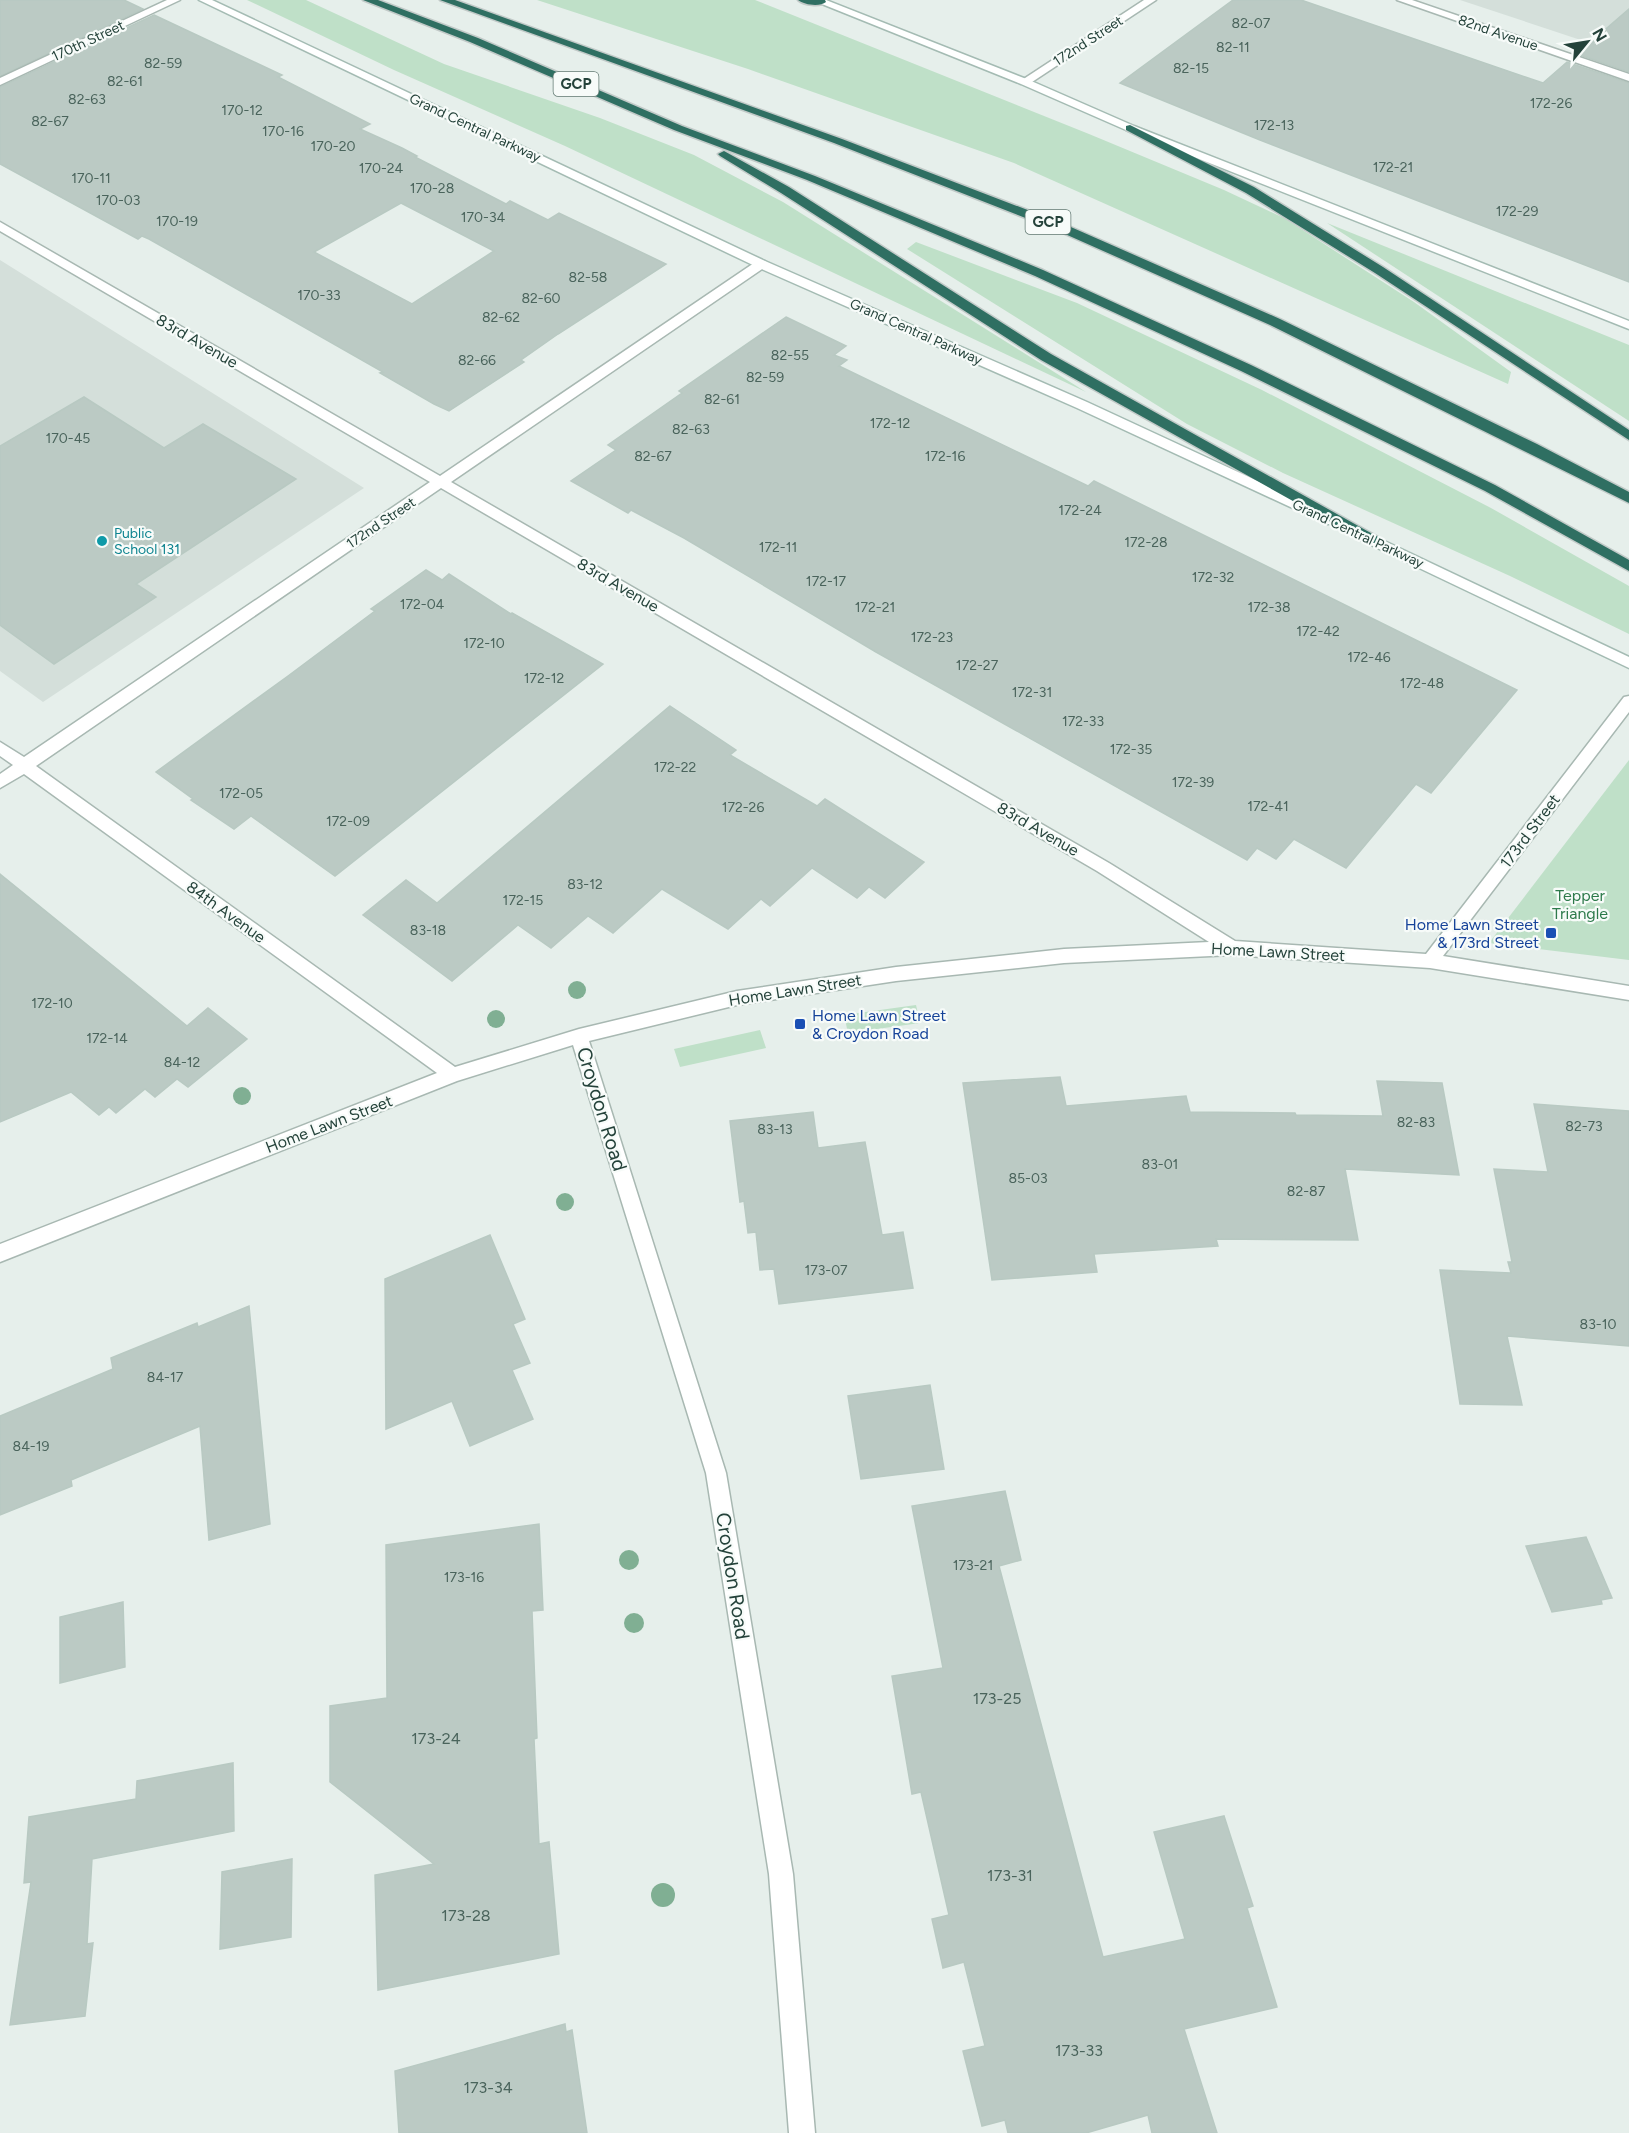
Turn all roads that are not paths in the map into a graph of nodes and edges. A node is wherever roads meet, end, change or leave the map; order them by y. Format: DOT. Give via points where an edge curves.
graph roads {
  1 [pos="175,0"];
  2 [pos="204,0"];
  3 [pos="368,0"];
  4 [pos="445,0"];
  5 [pos="803,0"];
  6 [pos="1151,0"];
  7 [pos="1402,0"];
  8 [pos="819,1"];
  9 [pos="1629,78"];
  10 [pos="0,82"];
  11 [pos="1025,82"];
  12 [pos="678,128"];
  13 [pos="1130,128"];
  14 [pos="0,226"];
  15 [pos="761,264"];
  16 [pos="1629,325"];
  17 [pos="1629,436"];
  18 [pos="441,483"];
  19 [pos="1629,498"];
  20 [pos="1373,540"];
  21 [pos="1629,566"];
  22 [pos="1629,663"];
  23 [pos="1629,701"];
  24 [pos="0,748"];
  25 [pos="24,766"];
  26 [pos="0,782"];
  27 [pos="1232,948"];
  28 [pos="1430,961"];
  29 [pos="1629,993"];
  30 [pos="579,1036"];
  31 [pos="453,1075"];
  32 [pos="0,1253"];
  33 [pos="802,2133"];
  1 -- 10 [label="street, 170th Street"];
  2 -- 15 [label="street, Grand Central Parkway"];
  3 -- 12 [label="highway, GCP" via="474,40"];
  4 -- 19 [label="highway, GCP" via="838,141 1060,227 1275,322"];
  5 -- 8 [label="highway"];
  6 -- 11 [label="street, 172nd Street"];
  7 -- 9 [label="street, 82nd Avenue"];
  8 -- 11 [label="street"];
  11 -- 13 [label="street"];
  12 -- 20 [label="highway" via="785,190 1046,357"];
  12 -- 21 [label="highway, GCP" via="811,178 1039,273 1246,368 1490,488"];
  13 -- 16 [label="street"];
  13 -- 17 [label="highway" via="1250,190 1379,270"];
  14 -- 18 [label="street, 83rd Avenue"];
  15 -- 18 [label="street, 172nd Street"];
  15 -- 20 [label="street, Grand Central Parkway" via="1082,405"];
  18 -- 25 [label="street, 172nd Street"];
  18 -- 27 [label="street, 83rd Avenue" via="1092,861"];
  20 -- 22 [label="street, Grand Central Parkway"];
  23 -- 28 [label="street, 173rd Street"];
  24 -- 25 [label="street, 84th Avenue"];
  25 -- 26 [label="street, 172nd Street"];
  25 -- 31 [label="street, 84th Avenue"];
  27 -- 28 [label="street, Home Lawn Street"];
  27 -- 30 [label="street, Home Lawn Street" via="1064,956 896,974 737,998"];
  28 -- 29 [label="street, Home Lawn Street"];
  30 -- 31 [label="street, Home Lawn Street"];
  30 -- 33 [label="street, Croydon Road" via="716,1473 781,1874"];
  31 -- 32 [label="street, Home Lawn Street"];
}
